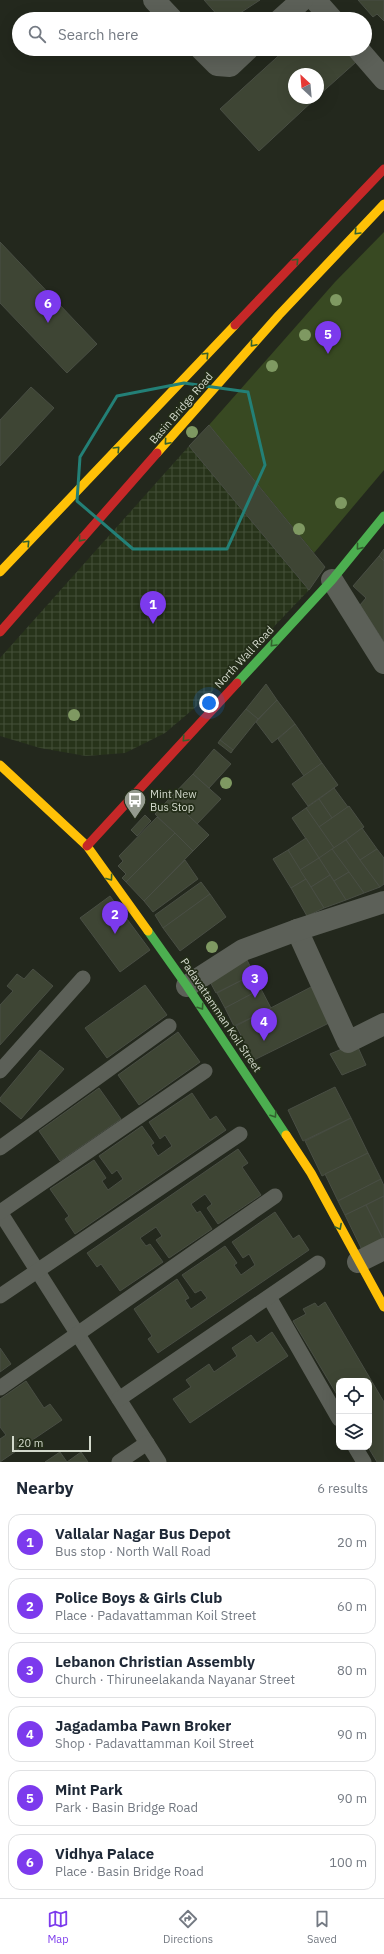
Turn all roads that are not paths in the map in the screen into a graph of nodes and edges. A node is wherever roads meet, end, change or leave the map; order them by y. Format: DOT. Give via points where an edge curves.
graph roads {
  1 [pos="154,0"];
  2 [pos="302,0"];
  3 [pos="315,0"];
  4 [pos="165,12"];
  5 [pos="289,12"];
  6 [pos="326,12"];
  7 [pos="208,56"];
  8 [pos="241,56"];
  9 [pos="364,56"];
  10 [pos="384,79"];
  11 [pos="383,169"];
  12 [pos="384,204"];
  13 [pos="384,516"];
  14 [pos="0,572"];
  15 [pos="332,580"];
  16 [pos="0,632"];
  17 [pos="384,663"];
  18 [pos="0,765"];
  19 [pos="87,846"];
  20 [pos="384,902"];
  21 [pos="297,930"];
  22 [pos="82,978"];
  23 [pos="187,986"];
  24 [pos="384,1024"];
  25 [pos="169,1026"];
  26 [pos="0,1071"];
  27 [pos="205,1071"];
  28 [pos="240,1134"];
  29 [pos="0,1148"];
  30 [pos="275,1196"];
  31 [pos="0,1212"];
  32 [pos="384,1249"];
  33 [pos="358,1262"];
  34 [pos="318,1263"];
  35 [pos="36,1271"];
  36 [pos="0,1296"];
  37 [pos="269,1297"];
  38 [pos="384,1307"];
  39 [pos="78,1334"];
  40 [pos="0,1388"];
  41 [pos="119,1399"];
  42 [pos="336,1414"];
  43 [pos="147,1443"];
  44 [pos="357,1450"];
  45 [pos="119,1462"];
  46 [pos="159,1462"];
  47 [pos="364,1462"];
  1 -- 4 [label="street"];
  2 -- 5 [label="street"];
  3 -- 6 [label="street"];
  7 -- 8 [label="street" via="217,65 230,66"];
  9 -- 10 [label="street"];
  14 -- 11 [label="main road, Basin Bridge Road, one-way"];
  12 -- 16 [label="main road, Basin Bridge Road, one-way" via="278,315"];
  13 -- 15 [label="main road, North Wall Road, one-way"];
  15 -- 17 [label="street"];
  15 -- 19 [label="main road, North Wall Road, one-way"];
  18 -- 19 [label="main road, Padavattamman Koil Street"];
  19 -- 23 [label="main road, Padavattamman Koil Street, one-way"];
  20 -- 21 [label="street"];
  21 -- 23 [label="street" via="243,950"];
  21 -- 24 [label="street" via="348,1042"];
  22 -- 26 [label="lane"];
  23 -- 33 [label="main road, Padavattamman Koil Street, one-way" via="311,1173"];
  25 -- 29 [label="lane"];
  27 -- 31 [label="lane"];
  28 -- 35 [label="lane"];
  30 -- 39 [label="lane"];
  31 -- 35 [label="lane"];
  32 -- 33 [label="street"];
  33 -- 38 [label="main road, Padavattamman Koil Street"];
  34 -- 37 [label="lane"];
  35 -- 36 [label="lane"];
  35 -- 39 [label="lane"];
  37 -- 41 [label="lane"];
  37 -- 42 [label="lane"];
  39 -- 40 [label="lane"];
  39 -- 41 [label="lane"];
  41 -- 43 [label="lane"];
  43 -- 45 [label="lane"];
  43 -- 46 [label="lane"];
  44 -- 47 [label="lane"];
}
